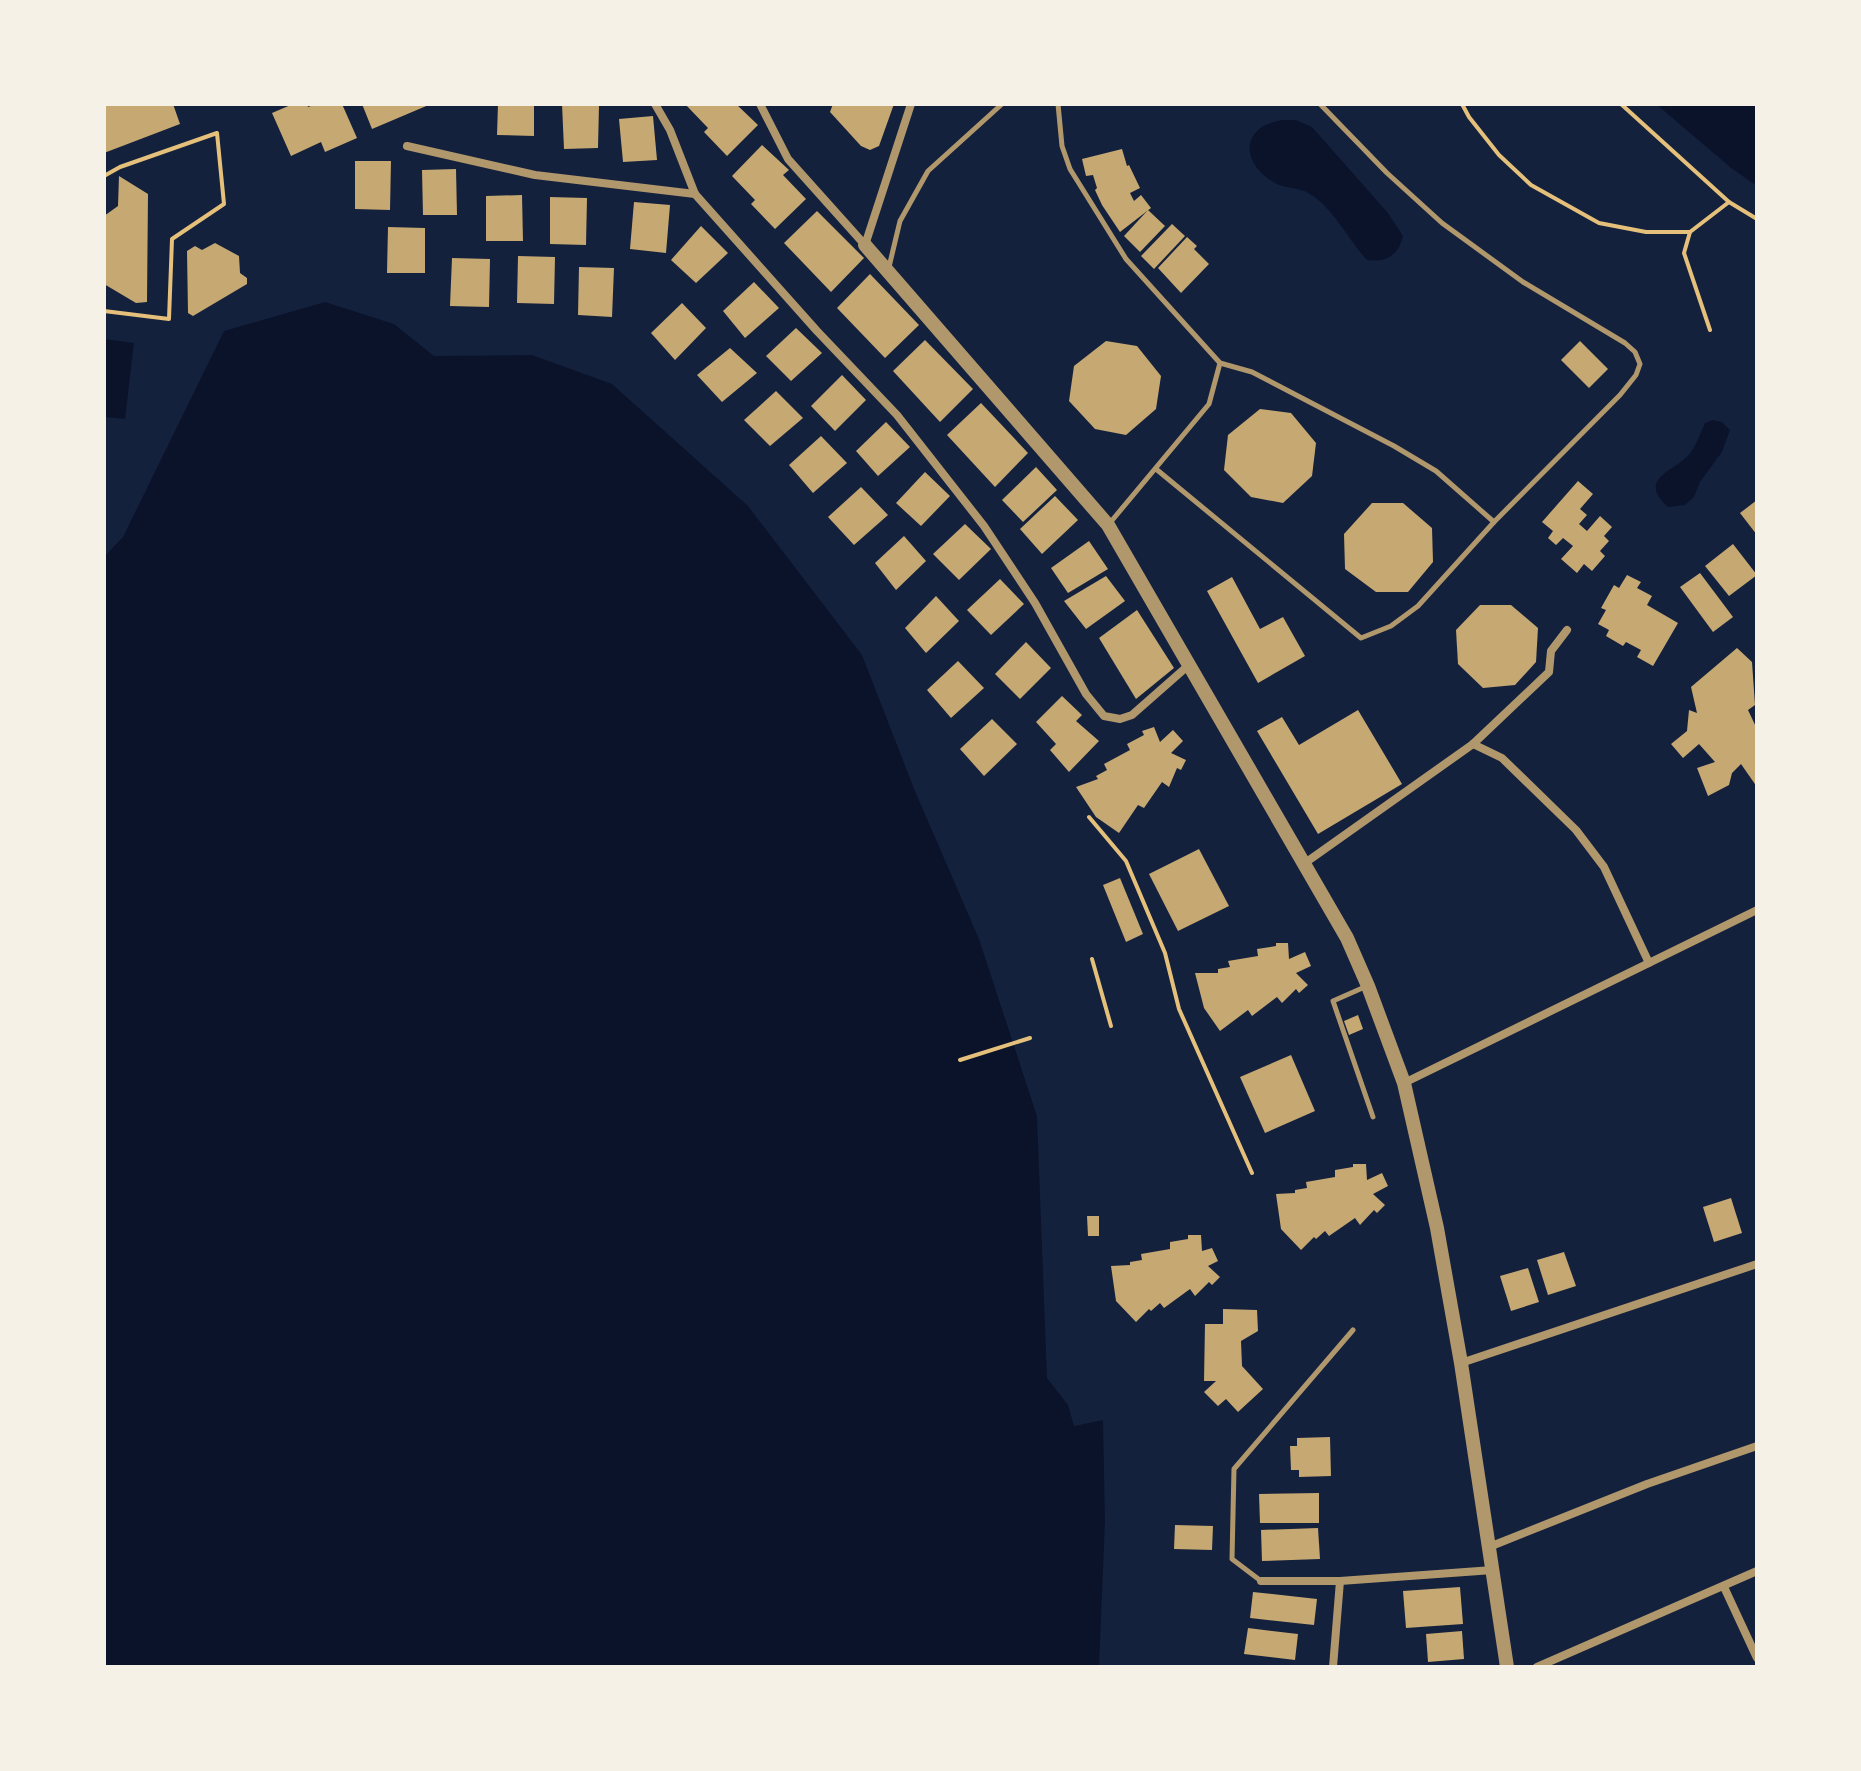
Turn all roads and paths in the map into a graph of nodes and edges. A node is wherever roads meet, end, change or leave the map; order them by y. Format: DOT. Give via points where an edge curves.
graph roads {
  1 [pos="655,104"];
  2 [pos="760,104"];
  3 [pos="911,104"];
  4 [pos="1002,104"];
  5 [pos="1058,104"];
  6 [pos="1320,104"];
  7 [pos="1462,104"];
  8 [pos="1621,104"];
  9 [pos="407,146"];
  10 [pos="104,176"];
  11 [pos="695,194"];
  12 [pos="1729,202"];
  13 [pos="1757,219"];
  14 [pos="1690,232"];
  15 [pos="865,245"];
  16 [pos="888,271"];
  17 [pos="104,311"];
  18 [pos="1710,330"];
  19 [pos="1220,363"];
  20 [pos="1156,469"];
  21 [pos="1494,522"];
  22 [pos="1108,525"];
  23 [pos="1567,630"];
  24 [pos="1190,664"];
  25 [pos="1473,744"];
  26 [pos="1089,817"];
  27 [pos="1305,863"];
  28 [pos="1757,910"];
  29 [pos="1092,959"];
  30 [pos="1649,963"];
  31 [pos="1368,986"];
  32 [pos="1111,1026"];
  33 [pos="1030,1038"];
  34 [pos="960,1060"];
  35 [pos="1404,1083"];
  36 [pos="1373,1117"];
  37 [pos="1252,1173"];
  38 [pos="1757,1264"];
  39 [pos="1353,1330"];
  40 [pos="1461,1363"];
  41 [pos="1757,1446"];
  42 [pos="1489,1547"];
  43 [pos="1493,1570"];
  44 [pos="1757,1571"];
  45 [pos="1261,1581"];
  46 [pos="1340,1581"];
  47 [pos="1724,1587"];
  48 [pos="1757,1658"];
  49 [pos="1333,1667"];
  50 [pos="1507,1667"];
  51 [pos="1537,1667"];
  1 -- 11 [label="street"];
  2 -- 15 [label="street" via="788,159"];
  3 -- 15 [label="street"];
  4 -- 16 [label="lane" via="928,171 900,221"];
  5 -- 19 [label="lane" via="1070,169 1126,259"];
  6 -- 21 [label="lane" via="1442,223 1523,282 1625,343 1640,364 1620,395"];
  7 -- 14 [label="path" via="1499,155 1531,185 1599,223 1646,232"];
  8 -- 12 [label="path"];
  9 -- 11 [label="street" via="535,175"];
  10 -- 17 [label="path" via="217,133 224,204 172,239 169,319"];
  11 -- 24 [label="street" via="897,415 984,526 1104,716 1132,715"];
  12 -- 13 [label="path"];
  12 -- 14 [label="path"];
  14 -- 18 [label="path" via="1684,253"];
  15 -- 16 [label="street"];
  16 -- 22 [label="street"];
  19 -- 20 [label="lane" via="1209,404"];
  19 -- 21 [label="lane" via="1252,372 1394,446 1436,471"];
  20 -- 21 [label="lane" via="1361,638 1391,626 1418,606"];
  20 -- 22 [label="lane"];
  22 -- 24 [label="street"];
  23 -- 25 [label="street" via="1551,651 1549,672"];
  24 -- 27 [label="street"];
  25 -- 27 [label="street"];
  25 -- 30 [label="street" via="1502,758 1576,830 1604,867"];
  26 -- 37 [label="path" via="1126,861 1165,953 1179,1009"];
  27 -- 31 [label="street"];
  28 -- 30 [label="street"];
  29 -- 32 [label="path"];
  30 -- 35 [label="street"];
  31 -- 35 [label="street"];
  31 -- 36 [label="lane" via="1333,1001"];
  33 -- 34 [label="path"];
  35 -- 40 [label="street"];
  38 -- 40 [label="street"];
  39 -- 45 [label="lane" via="1234,1469 1232,1559"];
  40 -- 42 [label="street"];
  41 -- 42 [label="street"];
  42 -- 43 [label="street"];
  43 -- 46 [label="street"];
  43 -- 50 [label="street"];
  44 -- 47 [label="street"];
  45 -- 46 [label="street"];
  46 -- 49 [label="street"];
  47 -- 48 [label="street"];
  47 -- 51 [label="street"];
}
